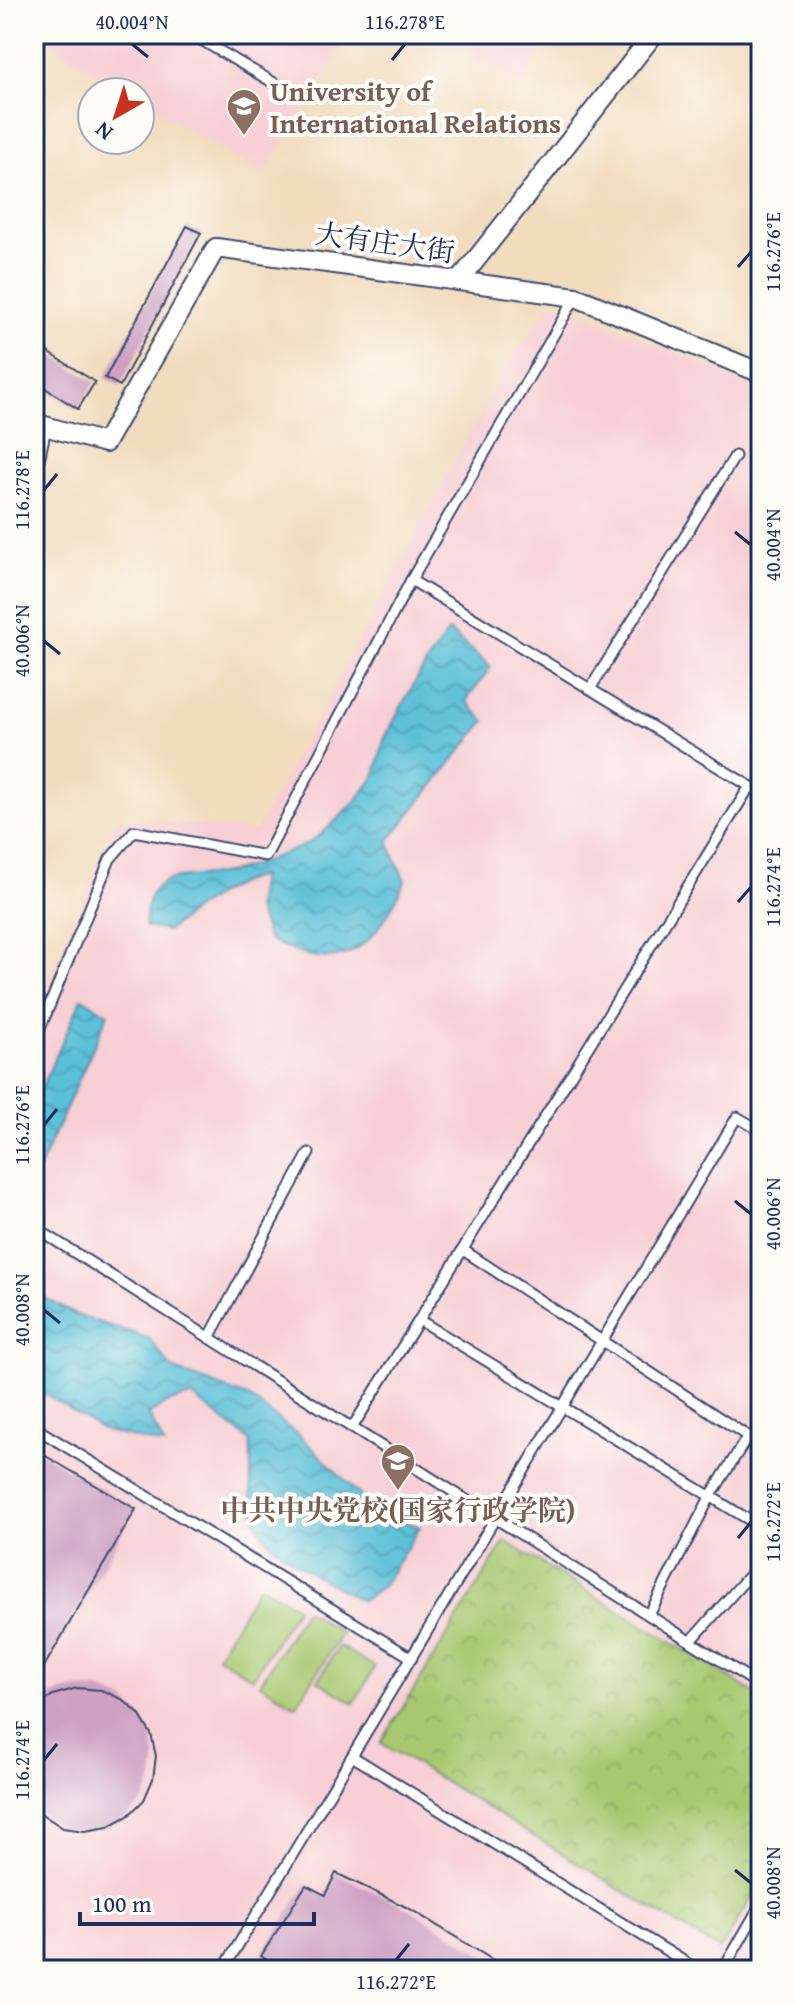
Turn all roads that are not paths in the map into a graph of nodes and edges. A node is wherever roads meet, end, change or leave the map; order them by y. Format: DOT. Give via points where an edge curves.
graph roads {
  1 [pos="191,34"];
  2 [pos="654,34"];
  3 [pos="286,90"];
  4 [pos="459,281"];
  5 [pos="576,297"];
  6 [pos="759,369"];
  7 [pos="38,424"];
  8 [pos="735,456"];
  9 [pos="34,462"];
  10 [pos="411,580"];
  11 [pos="590,689"];
  12 [pos="750,786"];
  13 [pos="761,793"];
  14 [pos="46,1014"];
  15 [pos="34,1028"];
  16 [pos="34,1043"];
  17 [pos="761,1131"];
  18 [pos="309,1153"];
  19 [pos="34,1227"];
  20 [pos="463,1250"];
  21 [pos="419,1320"];
  22 [pos="209,1338"];
  23 [pos="602,1342"];
  24 [pos="562,1408"];
  25 [pos="34,1427"];
  26 [pos="352,1428"];
  27 [pos="748,1436"];
  28 [pos="761,1445"];
  29 [pos="710,1497"];
  30 [pos="495,1519"];
  31 [pos="761,1527"];
  32 [pos="761,1562"];
  33 [pos="649,1615"];
  34 [pos="691,1641"];
  35 [pos="412,1658"];
  36 [pos="761,1686"];
  37 [pos="352,1756"];
  38 [pos="761,1904"];
  39 [pos="223,1970"];
  40 [pos="698,1970"];
  41 [pos="723,1970"];
  1 -- 3 [label="lane"];
  2 -- 4 [label="street"];
  4 -- 5 [label="street, 大有庄大街"];
  4 -- 7 [label="street, 大有庄大街" via="216,248 105,443"];
  5 -- 6 [label="street, 大有庄大街"];
  5 -- 10 [label="lane"];
  7 -- 9 [label="street"];
  8 -- 11 [label="lane"];
  10 -- 11 [label="lane"];
  10 -- 14 [label="lane" via="266,856 134,831 110,859"];
  11 -- 12 [label="lane"];
  12 -- 13 [label="lane"];
  12 -- 20 [label="lane"];
  14 -- 15 [label="lane"];
  14 -- 16 [label="lane"];
  17 -- 23 [label="lane" via="737,1117"];
  18 -- 22 [label="lane"];
  19 -- 22 [label="lane"];
  20 -- 21 [label="lane"];
  20 -- 23 [label="lane"];
  21 -- 24 [label="lane"];
  21 -- 26 [label="lane"];
  22 -- 26 [label="lane"];
  23 -- 24 [label="lane"];
  23 -- 27 [label="lane"];
  24 -- 29 [label="lane"];
  24 -- 30 [label="lane"];
  25 -- 35 [label="lane"];
  26 -- 30 [label="lane"];
  27 -- 28 [label="lane"];
  27 -- 29 [label="lane"];
  29 -- 31 [label="lane"];
  29 -- 33 [label="lane"];
  30 -- 33 [label="lane"];
  30 -- 35 [label="lane"];
  32 -- 34 [label="lane"];
  33 -- 34 [label="lane"];
  34 -- 36 [label="lane"];
  35 -- 37 [label="lane"];
  37 -- 39 [label="lane"];
  37 -- 40 [label="lane"];
  38 -- 41 [label="lane"];
}
